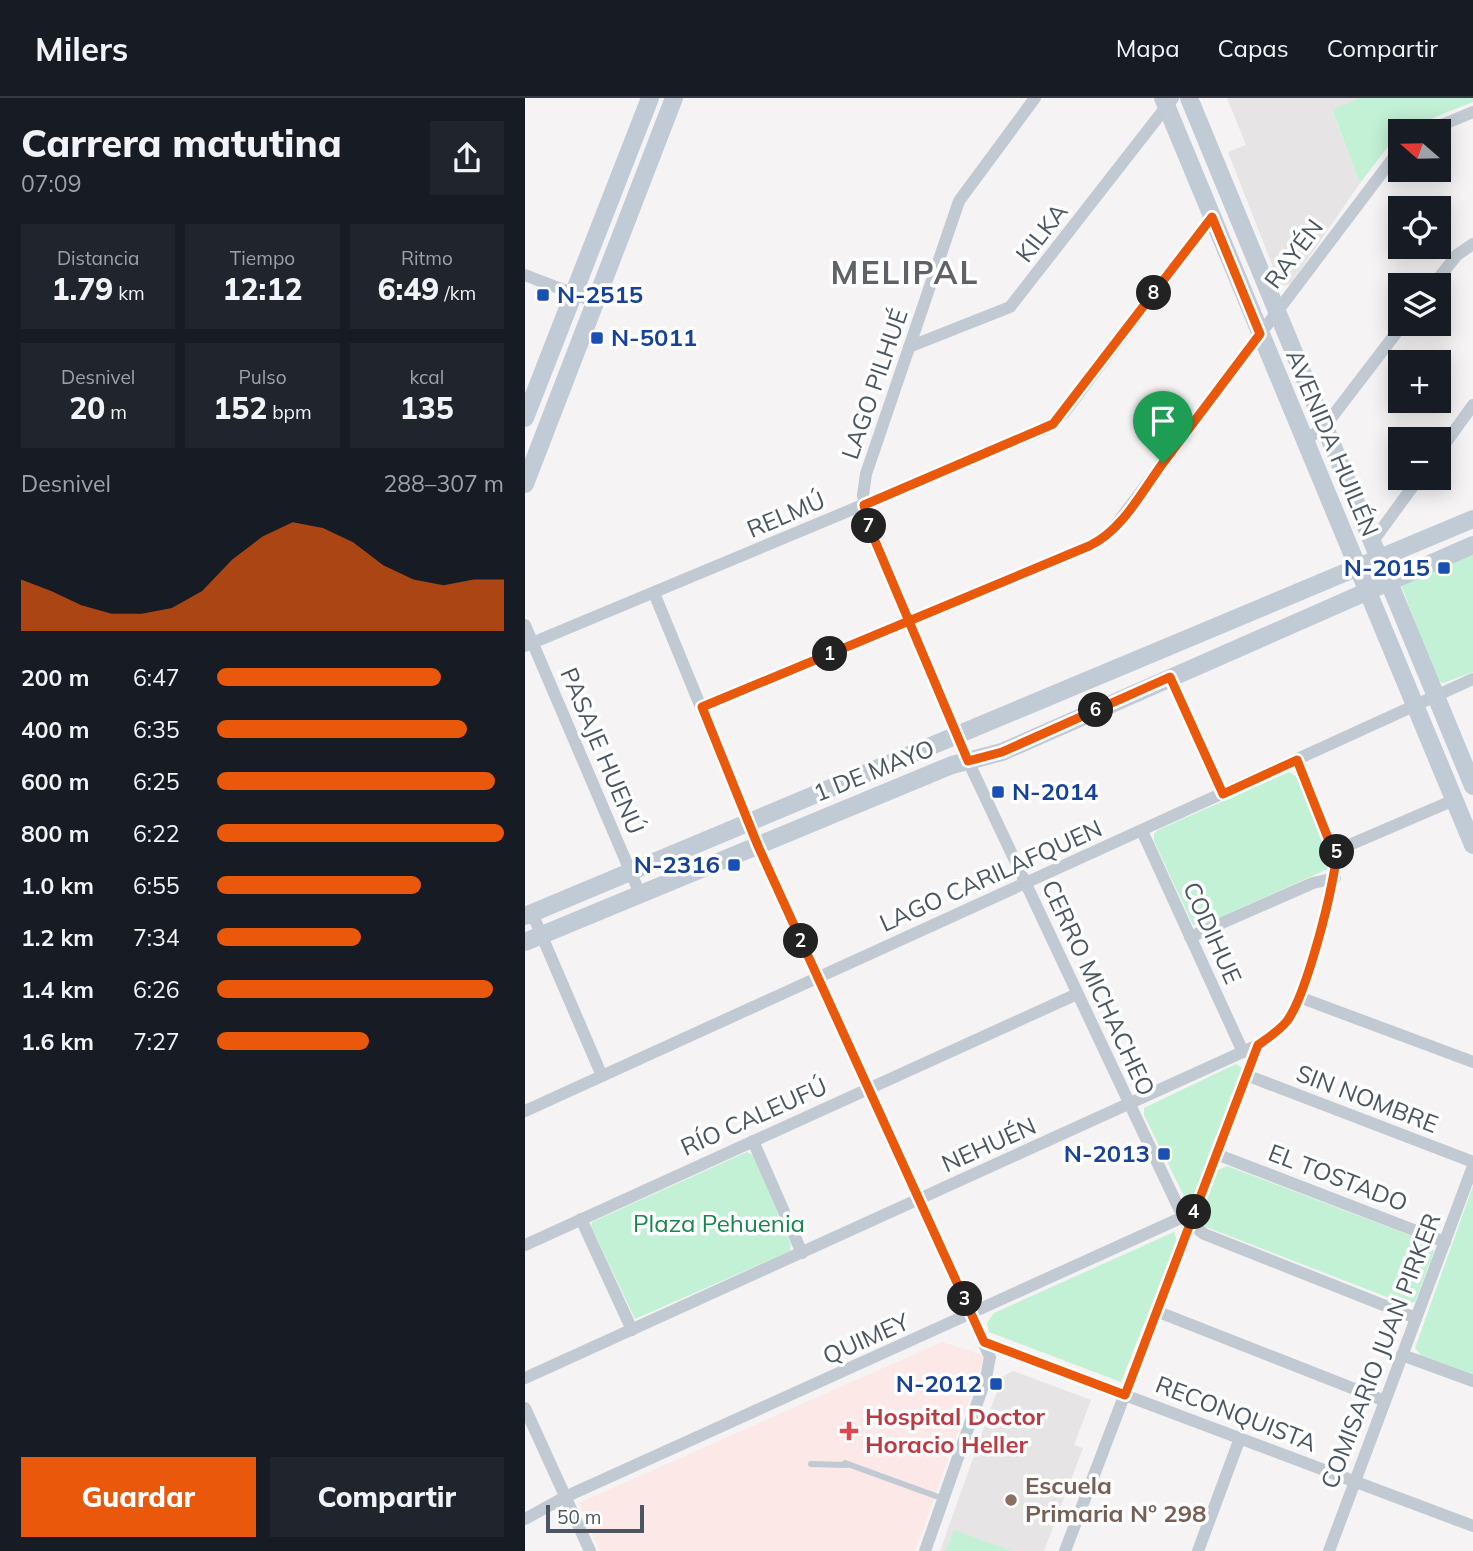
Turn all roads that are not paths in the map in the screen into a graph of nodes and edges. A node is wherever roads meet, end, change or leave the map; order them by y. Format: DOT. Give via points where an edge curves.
graph roads {
  1 [pos="650,98"];
  2 [pos="1035,98"];
  3 [pos="1189,98"];
  4 [pos="672,99"];
  5 [pos="1167,101"];
  6 [pos="1473,112"];
  7 [pos="1451,121"];
  8 [pos="1388,165"];
  9 [pos="1212,217"];
  10 [pos="1473,244"];
  11 [pos="1443,273"];
  12 [pos="525,275"];
  13 [pos="573,294"];
  14 [pos="595,302"];
  15 [pos="1278,312"];
  16 [pos="1260,334"];
  17 [pos="1394,336"];
  18 [pos="909,347"];
  19 [pos="1473,405"];
  20 [pos="525,418"];
  21 [pos="1325,426"];
  22 [pos="1451,435"];
  23 [pos="1305,442"];
  24 [pos="525,484"];
  25 [pos="1410,490"];
  26 [pos="864,505"];
  27 [pos="1473,519"];
  28 [pos="1373,541"];
  29 [pos="1473,545"];
  30 [pos="1381,557"];
  31 [pos="1357,568"];
  32 [pos="1390,579"];
  33 [pos="1367,590"];
  34 [pos="654,593"];
  35 [pos="908,621"];
  36 [pos="525,625"];
  37 [pos="529,644"];
  38 [pos="1170,677"];
  39 [pos="1473,678"];
  40 [pos="1436,695"];
  41 [pos="702,707"];
  42 [pos="1415,707"];
  43 [pos="957,735"];
  44 [pos="1297,760"];
  45 [pos="968,761"];
  46 [pos="1473,786"];
  47 [pos="1223,794"];
  48 [pos="1454,800"];
  49 [pos="1467,815"];
  50 [pos="750,822"];
  51 [pos="1142,831"];
  52 [pos="1473,845"];
  53 [pos="758,846"];
  54 [pos="1337,846"];
  55 [pos="630,872"];
  56 [pos="1335,878"];
  57 [pos="1026,884"];
  58 [pos="640,894"];
  59 [pos="529,915"];
  60 [pos="1190,937"];
  61 [pos="533,938"];
  62 [pos="818,978"];
  63 [pos="1077,994"];
  64 [pos="1299,997"];
  65 [pos="1258,1045"];
  66 [pos="1243,1052"];
  67 [pos="1473,1062"];
  68 [pos="1246,1075"];
  69 [pos="602,1076"];
  70 [pos="869,1088"];
  71 [pos="1130,1104"];
  72 [pos="525,1111"];
  73 [pos="753,1141"];
  74 [pos="1216,1154"];
  75 [pos="1473,1164"];
  76 [pos="919,1199"];
  77 [pos="581,1219"];
  78 [pos="1186,1221"];
  79 [pos="1445,1241"];
  80 [pos="525,1245"];
  81 [pos="802,1253"];
  82 [pos="1157,1311"];
  83 [pos="972,1314"];
  84 [pos="1416,1318"];
  85 [pos="632,1330"];
  86 [pos="984,1342"];
  87 [pos="1402,1355"];
  88 [pos="525,1378"];
  89 [pos="1473,1381"];
  90 [pos="1125,1395"];
  91 [pos="1385,1401"];
  92 [pos="525,1408"];
  93 [pos="1240,1438"];
  94 [pos="811,1464"];
  95 [pos="1355,1482"];
  96 [pos="565,1497"];
  97 [pos="944,1499"];
  98 [pos="525,1519"];
  99 [pos="1473,1526"];
  100 [pos="590,1551"];
  101 [pos="925,1551"];
  102 [pos="1065,1551"];
  103 [pos="1198,1551"];
  104 [pos="1329,1551"];
  1 -- 13 [label="main road"];
  2 -- 18 [label="street, LAGO PILHUÉ" via="963,193"];
  3 -- 15 [label="main road, AVENIDA HUILÉN"];
  4 -- 14 [label="main road"];
  5 -- 9 [label="main road, AVENIDA HUILÉN"];
  5 -- 18 [label="street, KILKA" via="1010,307"];
  6 -- 7 [label="street"];
  8 -- 15 [label="street, RAYÉN"];
  9 -- 16 [label="main road, AVENIDA HUILÉN"];
  9 -- 26 [label="street, RELMÚ" via="1053,424"];
  10 -- 11 [label="street"];
  12 -- 13 [label="street"];
  13 -- 14 [label="street"];
  13 -- 20 [label="main road"];
  14 -- 24 [label="main road"];
  15 -- 16 [label="street, RAYÉN"];
  15 -- 21 [label="main road, AVENIDA HUILÉN"];
  16 -- 23 [label="main road, AVENIDA HUILÉN"];
  16 -- 35 [label="street, RAYÉN" via="1109,534"];
  17 -- 21 [label="street"];
  18 -- 26 [label="street, LAGO PILHUÉ" via="866,474"];
  19 -- 22 [label="street"];
  21 -- 23 [label="street"];
  21 -- 28 [label="main road, AVENIDA HUILÉN"];
  23 -- 31 [label="main road, AVENIDA HUILÉN"];
  25 -- 28 [label="street"];
  26 -- 34 [label="street, RELMÚ"];
  26 -- 35 [label="street, CERRO MICHACHEO"];
  27 -- 30 [label="main road, 1 DE MAYO"];
  28 -- 30 [label="main road, AVENIDA HUILÉN"];
  29 -- 32 [label="main road, 1 DE MAYO"];
  30 -- 31 [label="main road, 1 DE MAYO"];
  30 -- 32 [label="main road, AVENIDA HUILÉN"];
  31 -- 33 [label="main road, AVENIDA HUILÉN"];
  31 -- 43 [label="main road, 1 DE MAYO"];
  32 -- 33 [label="main road, 1 DE MAYO"];
  32 -- 40 [label="main road, AVENIDA HUILÉN"];
  33 -- 38 [label="main road, 1 DE MAYO"];
  33 -- 42 [label="main road, AVENIDA HUILÉN"];
  34 -- 37 [label="street, RELMÚ"];
  34 -- 41 [label="street"];
  35 -- 41 [label="street, RAYÉN"];
  35 -- 43 [label="street, CERRO MICHACHEO"];
  36 -- 37 [label="street, PASAJE HUENÚ"];
  37 -- 55 [label="street, PASAJE HUENÚ"];
  38 -- 45 [label="main road, 1 DE MAYO" via="1002,752"];
  38 -- 47 [label="street"];
  39 -- 40 [label="street, LAGO CARILAFQUEN"];
  40 -- 42 [label="street, LAGO CARILAFQUEN"];
  40 -- 46 [label="main road, AVENIDA HUILÉN"];
  41 -- 50 [label="street"];
  42 -- 44 [label="street, LAGO CARILAFQUEN"];
  42 -- 48 [label="main road, AVENIDA HUILÉN"];
  43 -- 45 [label="street, CERRO MICHACHEO"];
  43 -- 50 [label="main road, 1 DE MAYO"];
  44 -- 47 [label="street, LAGO CARILAFQUEN"];
  44 -- 54 [label="street" via="1328,838"];
  45 -- 53 [label="main road, 1 DE MAYO"];
  45 -- 57 [label="street, CERRO MICHACHEO"];
  47 -- 51 [label="street, LAGO CARILAFQUEN"];
  48 -- 49 [label="main road, AVENIDA HUILÉN"];
  48 -- 54 [label="street"];
  49 -- 52 [label="main road, AVENIDA HUILÉN"];
  50 -- 53 [label="street"];
  50 -- 55 [label="main road, 1 DE MAYO"];
  51 -- 57 [label="street, LAGO CARILAFQUEN"];
  51 -- 60 [label="street, CODIHUE"];
  53 -- 58 [label="main road, 1 DE MAYO"];
  53 -- 62 [label="street"];
  54 -- 56 [label="street, NEHUÉN"];
  55 -- 58 [label="street, PASAJE HUENÚ"];
  55 -- 59 [label="main road, 1 DE MAYO"];
  56 -- 60 [label="street" via="1313,883"];
  56 -- 64 [label="street, NEHUÉN"];
  57 -- 62 [label="street, LAGO CARILAFQUEN"];
  57 -- 63 [label="street, CERRO MICHACHEO"];
  58 -- 61 [label="main road, 1 DE MAYO"];
  59 -- 61 [label="street"];
  60 -- 66 [label="street, CODIHUE"];
  61 -- 69 [label="street"];
  62 -- 69 [label="street, LAGO CARILAFQUEN"];
  62 -- 70 [label="street"];
  63 -- 70 [label="street, RÍO CALEUFÚ"];
  63 -- 71 [label="street, CERRO MICHACHEO"];
  64 -- 65 [label="street, NEHUÉN" via="1287,1021"];
  64 -- 67 [label="street"];
  65 -- 66 [label="street, NEHUÉN"];
  65 -- 68 [label="street"];
  66 -- 71 [label="street, NEHUÉN"];
  68 -- 74 [label="street"];
  68 -- 75 [label="street, SIN NOMBRE"];
  69 -- 72 [label="street, LAGO CARILAFQUEN"];
  70 -- 73 [label="street, RÍO CALEUFÚ"];
  70 -- 76 [label="street"];
  71 -- 76 [label="street, NEHUÉN"];
  71 -- 78 [label="street, CERRO MICHACHEO"];
  73 -- 77 [label="street, RÍO CALEUFÚ"];
  73 -- 81 [label="street"];
  74 -- 78 [label="street"];
  74 -- 79 [label="street, EL TOSTADO"];
  75 -- 79 [label="street, COMISARIO JUAN PIRKER"];
  76 -- 81 [label="street, NEHUÉN"];
  76 -- 83 [label="street"];
  77 -- 80 [label="street, RÍO CALEUFÚ"];
  77 -- 85 [label="street"];
  78 -- 82 [label="street"];
  78 -- 83 [label="street, QUIMEY"];
  78 -- 84 [label="street" via="1204,1234"];
  79 -- 84 [label="street, COMISARIO JUAN PIRKER"];
  81 -- 85 [label="street, NEHUÉN"];
  82 -- 90 [label="street"];
  82 -- 91 [label="street"];
  83 -- 86 [label="street"];
  83 -- 96 [label="street, QUIMEY"];
  84 -- 87 [label="street, COMISARIO JUAN PIRKER"];
  85 -- 88 [label="street, NEHUÉN"];
  86 -- 90 [label="street, RECONQUISTA"];
  86 -- 97 [label="street" via="989,1371"];
  87 -- 89 [label="street"];
  87 -- 91 [label="street, COMISARIO JUAN PIRKER"];
  90 -- 93 [label="street, RECONQUISTA"];
  90 -- 102 [label="street"];
  91 -- 95 [label="street, COMISARIO JUAN PIRKER"];
  92 -- 96 [label="street"];
  93 -- 95 [label="street, RECONQUISTA"];
  93 -- 103 [label="street"];
  94 -- 97 [label="lane" via="846,1464"];
  95 -- 99 [label="street, RECONQUISTA"];
  95 -- 104 [label="street, COMISARIO JUAN PIRKER"];
  96 -- 98 [label="street, QUIMEY"];
  96 -- 100 [label="street"];
  97 -- 101 [label="street"];
}
